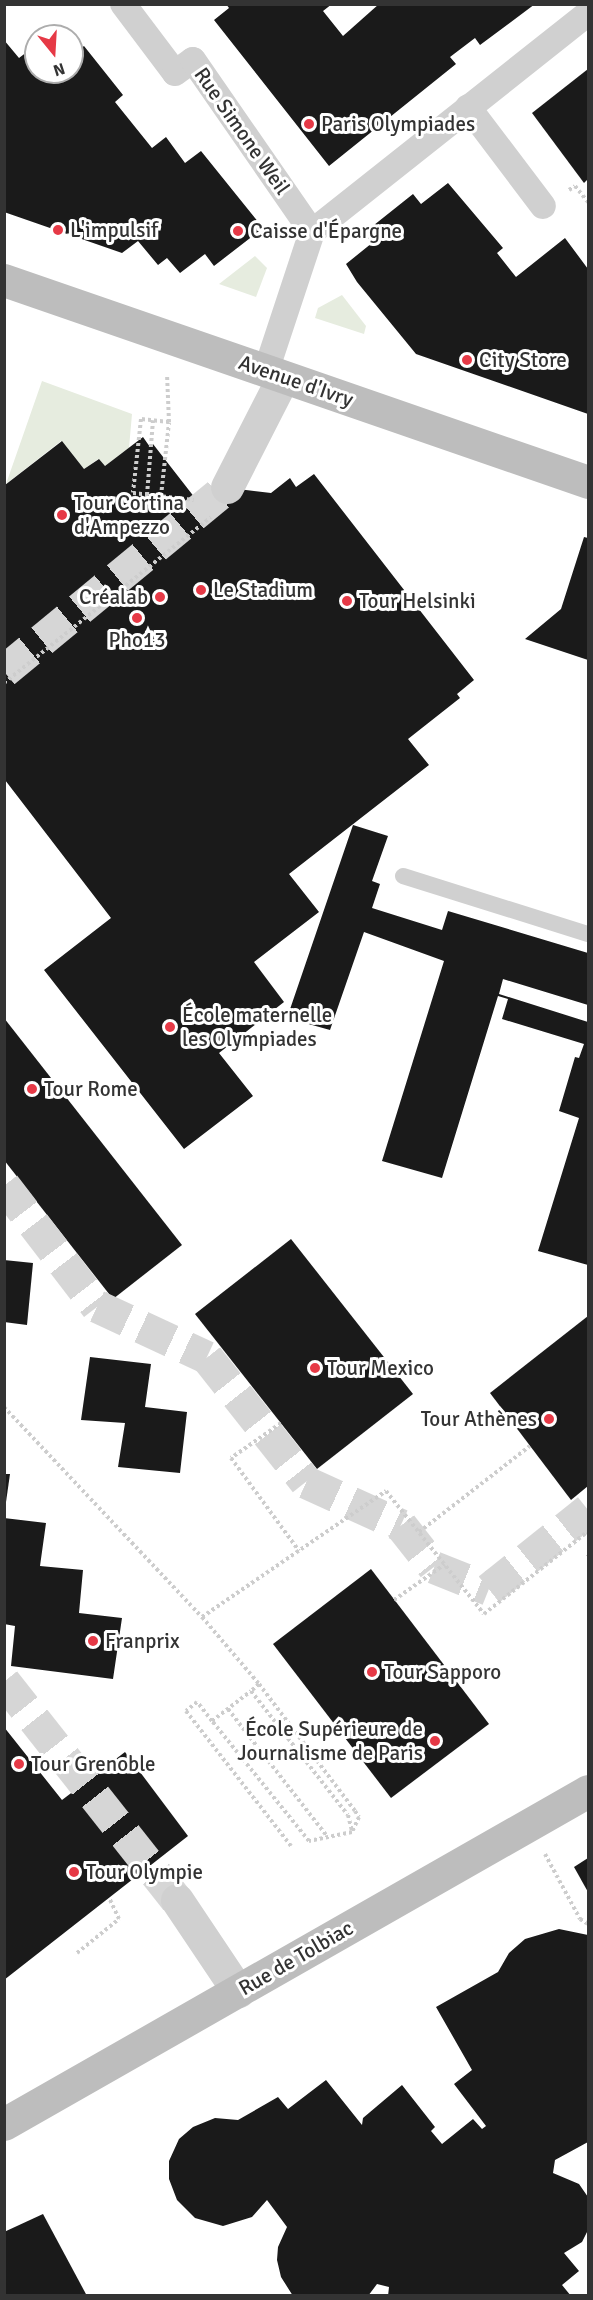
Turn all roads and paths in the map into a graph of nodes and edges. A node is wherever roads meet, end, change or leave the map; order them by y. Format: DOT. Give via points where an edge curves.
graph roads {
  1 [pos="123,4"];
  2 [pos="588,13"];
  3 [pos="468,107"];
  4 [pos="543,206"];
  5 [pos="312,232"];
  6 [pos="4,280"];
  7 [pos="166,366"];
  8 [pos="275,374"];
  9 [pos="153,420"];
  10 [pos="169,422"];
  11 [pos="588,482"];
  12 [pos="147,495"];
  13 [pos="161,496"];
  14 [pos="217,500"];
  15 [pos="4,682"];
  16 [pos="403,876"];
  17 [pos="588,934"];
  18 [pos="4,1407"];
  19 [pos="281,1423"];
  20 [pos="530,1446"];
  21 [pos="419,1532"];
  22 [pos="588,1533"];
  23 [pos="299,1551"];
  24 [pos="445,1564"];
  25 [pos="394,1600"];
  26 [pos="202,1617"];
  27 [pos="259,1684"];
  28 [pos="251,1691"];
  29 [pos="228,1709"];
  30 [pos="212,1721"];
  31 [pos="588,1791"];
  32 [pos="529,1826"];
  33 [pos="352,1832"];
  34 [pos="327,1836"];
  35 [pos="291,1846"];
  36 [pos="108,1898"];
  37 [pos="177,1900"];
  38 [pos="588,1924"];
  39 [pos="77,1953"];
  40 [pos="238,1991"];
  41 [pos="4,2124"];
  1 -- 5 [label="street, Rue Simone Weil" via="175,73 193,60"];
  2 -- 3 [label="street"];
  3 -- 4 [label="street"];
  3 -- 5 [label="street"];
  5 -- 8 [label="street"];
  6 -- 8 [label="main road, Avenue d'Ivry"];
  7 -- 10 [label="path"];
  8 -- 11 [label="main road, Avenue d'Ivry"];
  8 -- 14 [label="street"];
  9 -- 10 [label="path"];
  9 -- 12 [label="path"];
  9 -- 12 [label="path" via="141,419 133,493"];
  10 -- 13 [label="path"];
  12 -- 13 [label="path"];
  13 -- 14 [label="path"];
  14 -- 15 [label="path"];
  16 -- 17 [label="lane"];
  18 -- 26 [label="path"];
  19 -- 23 [label="path" via="231,1458"];
  20 -- 21 [label="path"];
  21 -- 23 [label="path" via="386,1491"];
  21 -- 24 [label="path"];
  22 -- 24 [label="path" via="484,1614"];
  23 -- 26 [label="path"];
  24 -- 25 [label="path"];
  26 -- 27 [label="path"];
  27 -- 28 [label="path"];
  27 -- 33 [label="path" via="355,1810 359,1817"];
  28 -- 29 [label="path"];
  28 -- 33 [label="path" via="348,1815"];
  29 -- 30 [label="path"];
  29 -- 34 [label="path"];
  30 -- 34 [label="path" via="309,1841"];
  30 -- 35 [label="path" via="197,1702 186,1711"];
  31 -- 32 [label="main road, Rue de Tolbiac"];
  32 -- 38 [label="path" via="580,1919"];
  32 -- 40 [label="main road, Rue de Tolbiac"];
  33 -- 34 [label="path"];
  36 -- 39 [label="path" via="119,1918"];
  37 -- 40 [label="street"];
  40 -- 41 [label="main road, Rue de Tolbiac"];
}
